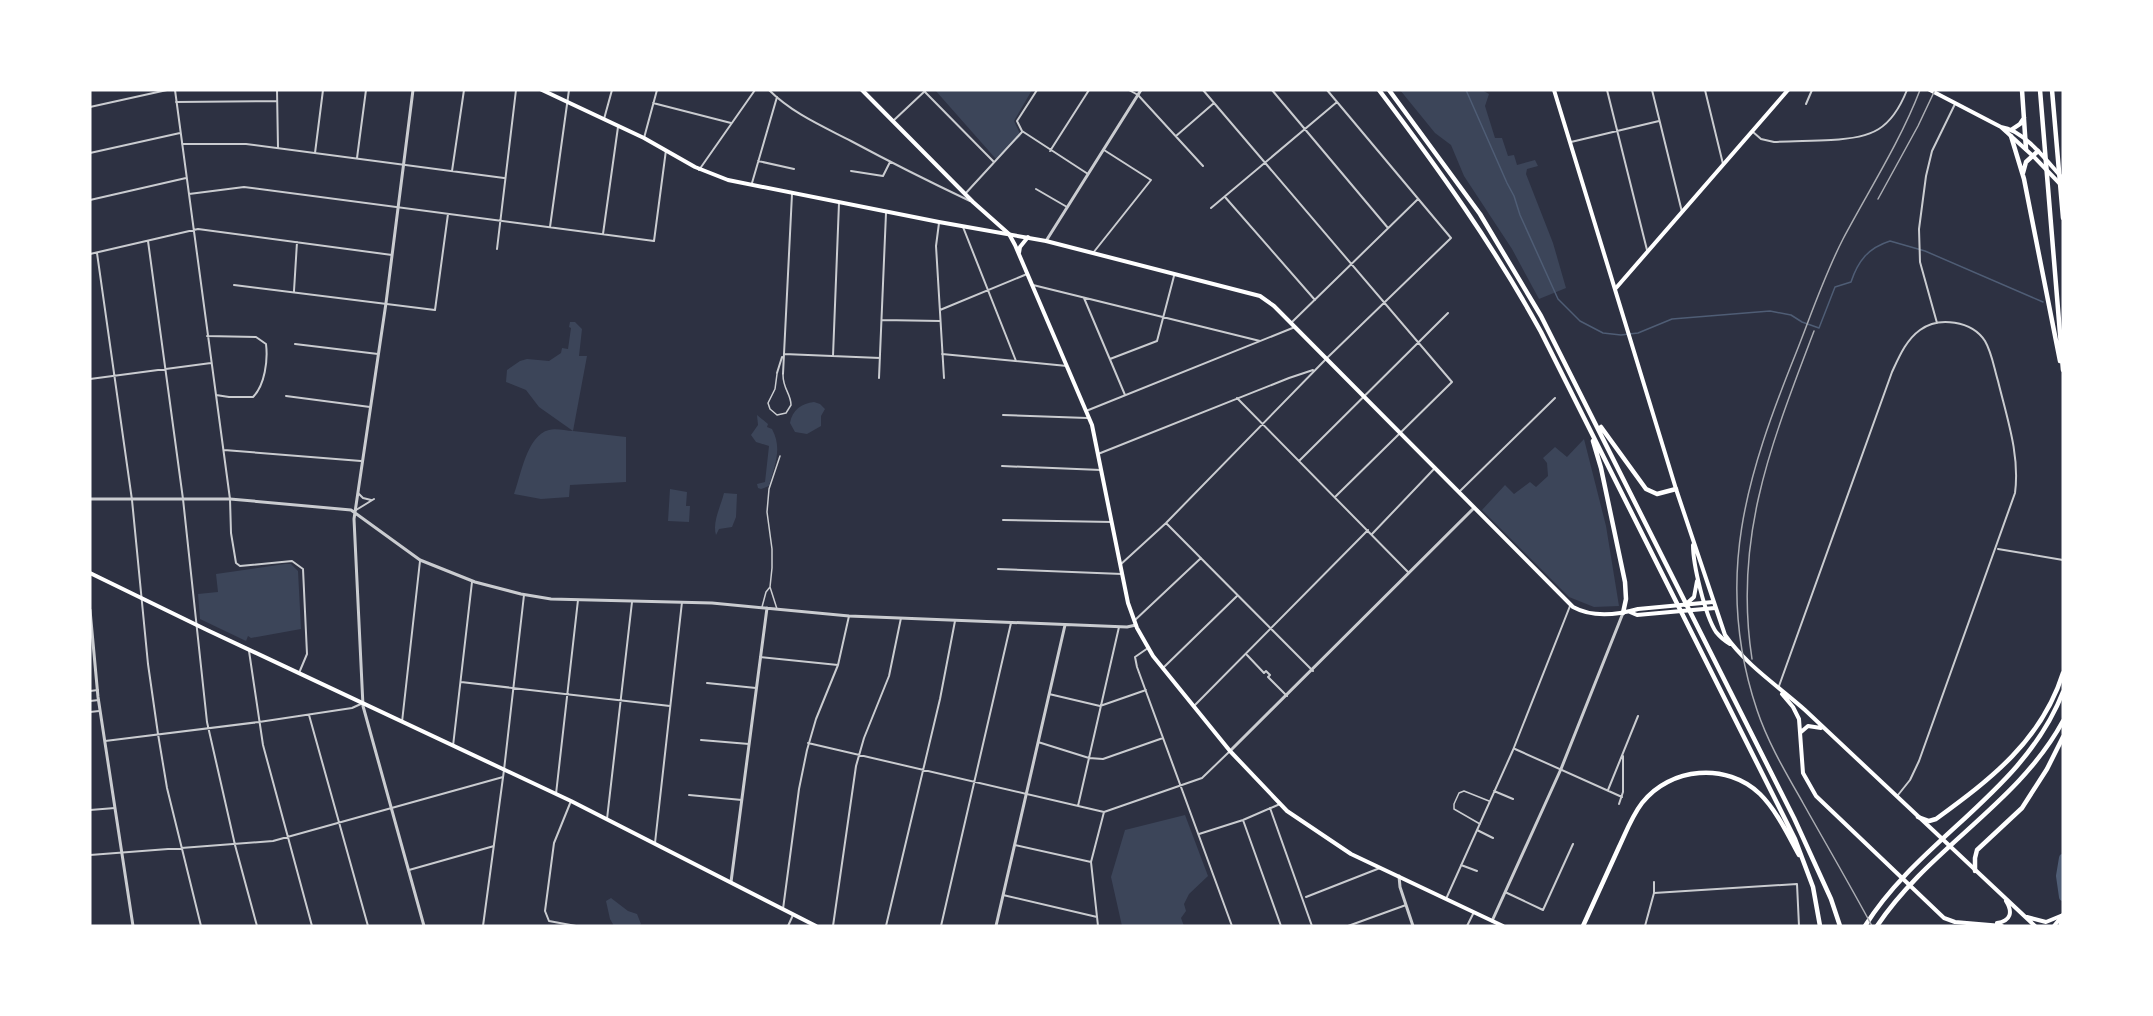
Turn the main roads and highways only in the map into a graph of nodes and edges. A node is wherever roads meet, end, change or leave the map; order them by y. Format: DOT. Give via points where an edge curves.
graph roads {
  1 [pos="542,90"];
  2 [pos="862,90"];
  3 [pos="1379,90"];
  4 [pos="1389,90"];
  5 [pos="1554,90"];
  6 [pos="1788,90"];
  7 [pos="1930,90"];
  8 [pos="2022,90"];
  9 [pos="2040,90"];
  10 [pos="2052,90"];
  11 [pos="2024,118"];
  12 [pos="2001,127"];
  13 [pos="2011,130"];
  14 [pos="2011,136"];
  15 [pos="2026,140"];
  16 [pos="2026,149"];
  17 [pos="2038,151"];
  18 [pos="2033,156"];
  19 [pos="2059,166"];
  20 [pos="2024,179"];
  21 [pos="2063,179"];
  22 [pos="2063,188"];
  23 [pos="2063,218"];
  24 [pos="1009,234"];
  25 [pos="1028,237"];
  26 [pos="1019,254"];
  27 [pos="1616,288"];
  28 [pos="2063,371"];
  29 [pos="1591,414"];
  30 [pos="1586,421"];
  31 [pos="1676,489"];
  32 [pos="1693,543"];
  33 [pos="90,573"];
  34 [pos="1696,574"];
  35 [pos="1693,602"];
  36 [pos="1713,602"];
  37 [pos="1706,603"];
  38 [pos="1715,608"];
  39 [pos="1708,609"];
  40 [pos="1630,612"];
  41 [pos="1623,613"];
  42 [pos="1736,648"];
  43 [pos="2063,673"];
  44 [pos="1778,689"];
  45 [pos="2063,692"];
  46 [pos="2063,721"];
  47 [pos="1824,730"];
  48 [pos="1800,734"];
  49 [pos="2063,737"];
  50 [pos="1918,818"];
  51 [pos="1808,871"];
  52 [pos="1976,871"];
  53 [pos="2004,897"];
  54 [pos="2023,914"];
  55 [pos="2063,915"];
  56 [pos="1990,924"];
  57 [pos="1865,925"];
  58 [pos="816,926"];
  59 [pos="1503,926"];
  60 [pos="1583,926"];
  61 [pos="1820,926"];
  62 [pos="1840,926"];
  63 [pos="1877,926"];
  64 [pos="2002,926"];
  65 [pos="2035,926"];
  66 [pos="2054,926"];
  67 [pos="2060,926"];
  1 -- 24 [label="main road" via="644,138 699,170 728,180"];
  2 -- 24 [label="main road"];
  3 -- 30 [label="highway" via="1490,244"];
  4 -- 29 [label="highway" via="1498,242"];
  5 -- 27 [label="main road"];
  6 -- 27 [label="main road"];
  7 -- 12 [label="main road"];
  8 -- 11 [label="highway"];
  9 -- 28 [label="highway"];
  10 -- 19 [label="highway"];
  11 -- 13 [label="highway"];
  11 -- 15 [label="highway"];
  12 -- 13 [label="main road"];
  12 -- 14 [label="main road"];
  13 -- 15 [label="main road"];
  14 -- 16 [label="main road"];
  14 -- 20 [label="highway"];
  15 -- 16 [label="highway"];
  15 -- 17 [label="main road"];
  16 -- 18 [label="main road"];
  17 -- 18 [label="highway"];
  17 -- 21 [label="main road"];
  18 -- 20 [label="highway" via="2025,164"];
  18 -- 22 [label="main road"];
  19 -- 22 [label="highway"];
  19 -- 23 [label="highway"];
  20 -- 28 [label="highway"];
  24 -- 25 [label="main road"];
  24 -- 26 [label="main road"];
  25 -- 26 [label="main road"];
  25 -- 41 [label="main road" via="1260,296 1327,358 1571,605 1592,614"];
  26 -- 59 [label="main road" via="1089,418 1122,574 1135,623 1148,648 1230,751 1297,819 1348,852"];
  27 -- 31 [label="main road"];
  29 -- 31 [label="highway" via="1646,489 1657,494"];
  29 -- 62 [label="highway" via="1798,826"];
  30 -- 41 [label="highway" via="1601,468 1625,582"];
  30 -- 51 [label="highway"];
  31 -- 32 [label="main road"];
  32 -- 34 [label="main road"];
  32 -- 36 [label="main road"];
  33 -- 58 [label="main road" via="571,801"];
  34 -- 35 [label="main road"];
  34 -- 37 [label="main road"];
  35 -- 37 [label="main road"];
  35 -- 40 [label="main road"];
  36 -- 37 [label="main road"];
  36 -- 38 [label="main road"];
  37 -- 39 [label="main road"];
  38 -- 39 [label="main road"];
  38 -- 42 [label="main road" via="1725,635"];
  39 -- 40 [label="main road" via="1637,615"];
  39 -- 42 [label="main road" via="1718,634"];
  40 -- 41 [label="main road"];
  42 -- 44 [label="main road"];
  43 -- 50 [label="highway" via="2046,714 2016,753 1936,819"];
  44 -- 47 [label="main road"];
  44 -- 48 [label="main road" via="1796,712"];
  45 -- 57 [label="highway" via="2042,735 2021,762 1909,871"];
  46 -- 63 [label="highway" via="2034,766 1903,892"];
  47 -- 48 [label="main road" via="1810,726"];
  47 -- 50 [label="main road"];
  48 -- 56 [label="main road" via="1803,773 1818,800 1941,916 1950,921"];
  49 -- 52 [label="highway" via="2022,808 1977,850"];
  50 -- 52 [label="main road"];
  51 -- 60 [label="highway" via="1773,810 1751,787 1721,774 1684,775 1656,789 1638,808"];
  51 -- 61 [label="highway"];
  52 -- 53 [label="main road"];
  53 -- 54 [label="main road"];
  53 -- 56 [label="main road" via="2010,916"];
  54 -- 55 [label="main road" via="2044,922"];
  54 -- 65 [label="main road"];
  55 -- 66 [label="main road"];
  55 -- 67 [label="main road"];
  56 -- 64 [label="main road"];
}
